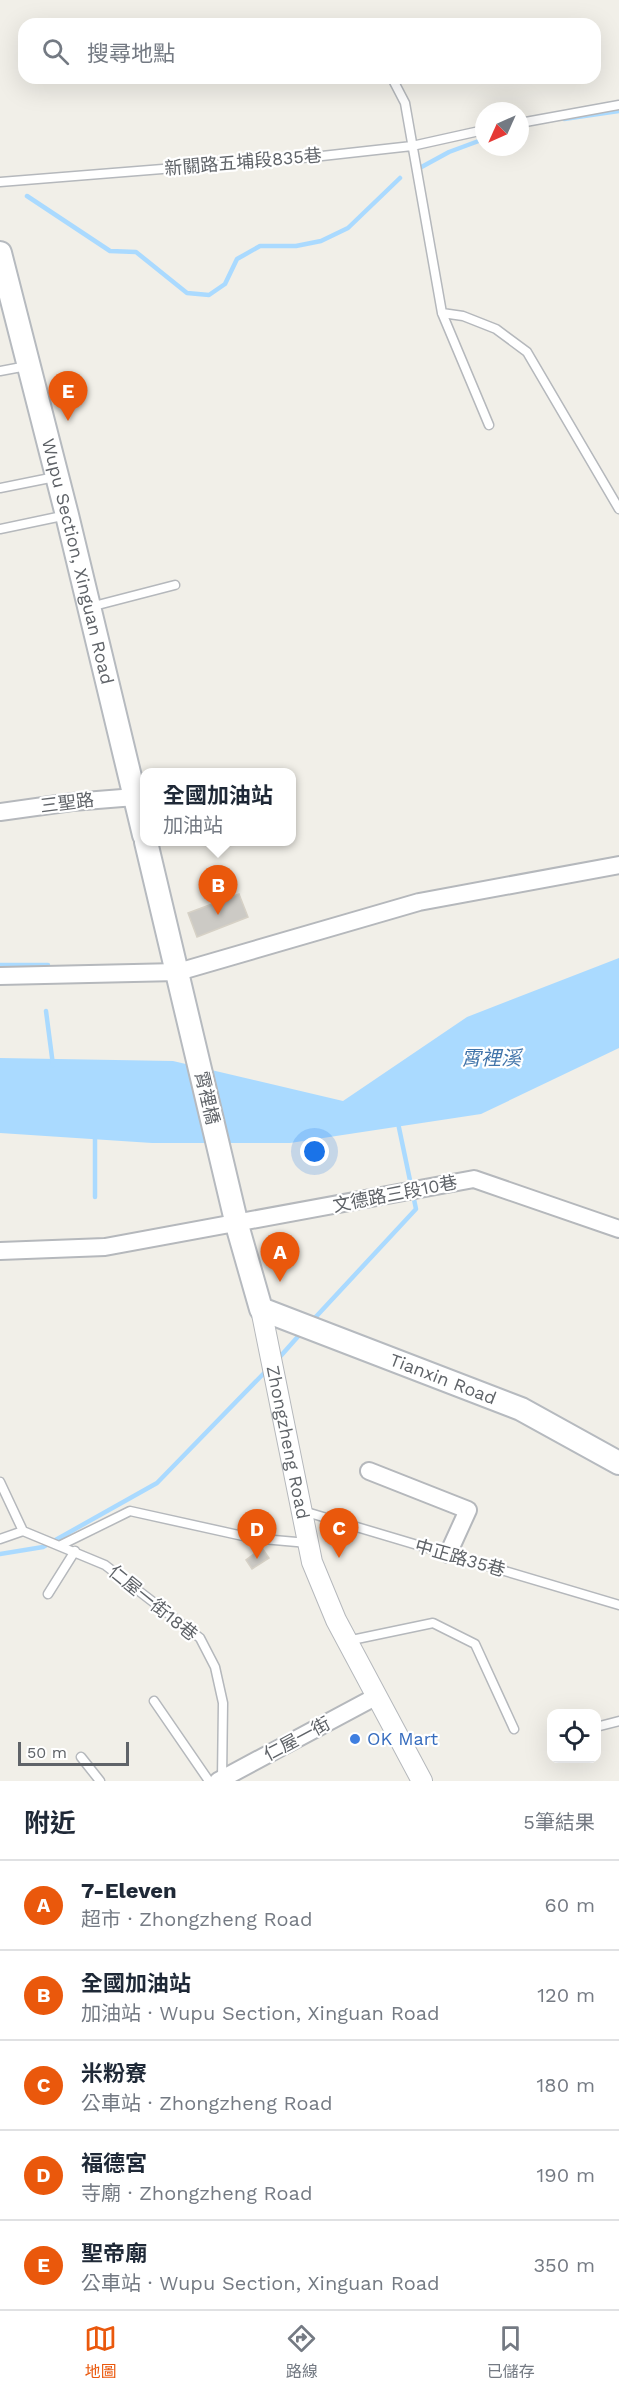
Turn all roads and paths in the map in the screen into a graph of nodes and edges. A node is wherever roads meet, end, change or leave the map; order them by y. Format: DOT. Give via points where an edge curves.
graph roads {
  1 [pos="395,84"];
  2 [pos="619,105"];
  3 [pos="529,121"];
  4 [pos="475,132"];
  5 [pos="412,146"];
  6 [pos="0,182"];
  7 [pos="0,253"];
  8 [pos="442,313"];
  9 [pos="30,366"];
  10 [pos="0,371"];
  11 [pos="489,425"];
  12 [pos="58,477"];
  13 [pos="0,488"];
  14 [pos="619,509"];
  15 [pos="67,515"];
  16 [pos="0,529"];
  17 [pos="175,585"];
  18 [pos="90,607"];
  19 [pos="135,797"];
  20 [pos="0,812"];
  21 [pos="140,819"];
  22 [pos="147,846"];
  23 [pos="619,865"];
  24 [pos="178,972"];
  25 [pos="0,976"];
  26 [pos="237,1225"];
  27 [pos="619,1228"];
  28 [pos="0,1251"];
  29 [pos="261,1310"];
  30 [pos="619,1462"];
  31 [pos="369,1471"];
  32 [pos="0,1482"];
  33 [pos="301,1511"];
  34 [pos="23,1531"];
  35 [pos="0,1539"];
  36 [pos="308,1543"];
  37 [pos="61,1545"];
  38 [pos="75,1551"];
  39 [pos="448,1554"];
  40 [pos="48,1594"];
  41 [pos="619,1605"];
  42 [pos="347,1641"];
  43 [pos="377,1696"];
  44 [pos="154,1701"];
  45 [pos="619,1721"];
  46 [pos="601,1726"];
  47 [pos="514,1729"];
  48 [pos="81,1757"];
  49 [pos="216,1780"];
  50 [pos="100,1781"];
  51 [pos="423,1781"];
  1 -- 5 [label="lane" via="405,103"];
  2 -- 3 [label="lane"];
  4 -- 5 [label="lane, 新關路五埔段835巷"];
  5 -- 6 [label="lane, 新關路五埔段835巷"];
  5 -- 8 [label="lane"];
  7 -- 9 [label="main road, Wupu Section, Xinguan Road"];
  8 -- 11 [label="lane"];
  8 -- 14 [label="lane" via="463,316 496,329 527,352"];
  9 -- 10 [label="lane"];
  9 -- 12 [label="main road, Wupu Section, Xinguan Road"];
  12 -- 13 [label="lane"];
  12 -- 15 [label="main road, Wupu Section, Xinguan Road"];
  15 -- 16 [label="lane"];
  15 -- 18 [label="main road, Wupu Section, Xinguan Road"];
  17 -- 18 [label="lane"];
  18 -- 19 [label="main road, Wupu Section, Xinguan Road"];
  19 -- 20 [label="street, 三聖路"];
  19 -- 21 [label="main road, Wupu Section, Xinguan Road"];
  22 -- 24 [label="main road"];
  23 -- 24 [label="street" via="419,902"];
  24 -- 25 [label="street"];
  24 -- 26 [label="main road, 霄裡橋"];
  26 -- 27 [label="street, 文德路三段10巷" via="474,1179"];
  26 -- 28 [label="street, 文德路三段10巷" via="105,1247"];
  26 -- 29 [label="main road, Zhongzheng Road"];
  29 -- 30 [label="main road, Tianxin Road" via="520,1409"];
  29 -- 33 [label="street, Zhongzheng Road"];
  31 -- 39 [label="street" via="468,1510"];
  32 -- 34 [label="lane"];
  33 -- 36 [label="street, Zhongzheng Road"];
  33 -- 39 [label="lane, 中正路35巷"];
  34 -- 35 [label="lane"];
  34 -- 37 [label="lane, 仁屋一街18巷"];
  36 -- 37 [label="lane" via="252,1538 130,1511"];
  36 -- 42 [label="street, Zhongzheng Road" via="312,1562"];
  37 -- 38 [label="lane, 仁屋一街18巷"];
  38 -- 40 [label="lane"];
  38 -- 49 [label="lane, 仁屋一街18巷" via="105,1564 200,1638 215,1667 223,1702"];
  39 -- 41 [label="lane, 中正路35巷"];
  42 -- 43 [label="street, Zhongzheng Road"];
  42 -- 47 [label="lane" via="433,1623 475,1644"];
  43 -- 49 [label="street, 仁屋一街"];
  43 -- 51 [label="street, Zhongzheng Road"];
  44 -- 49 [label="lane"];
  45 -- 46 [label="lane"];
  48 -- 50 [label="lane"];
}
